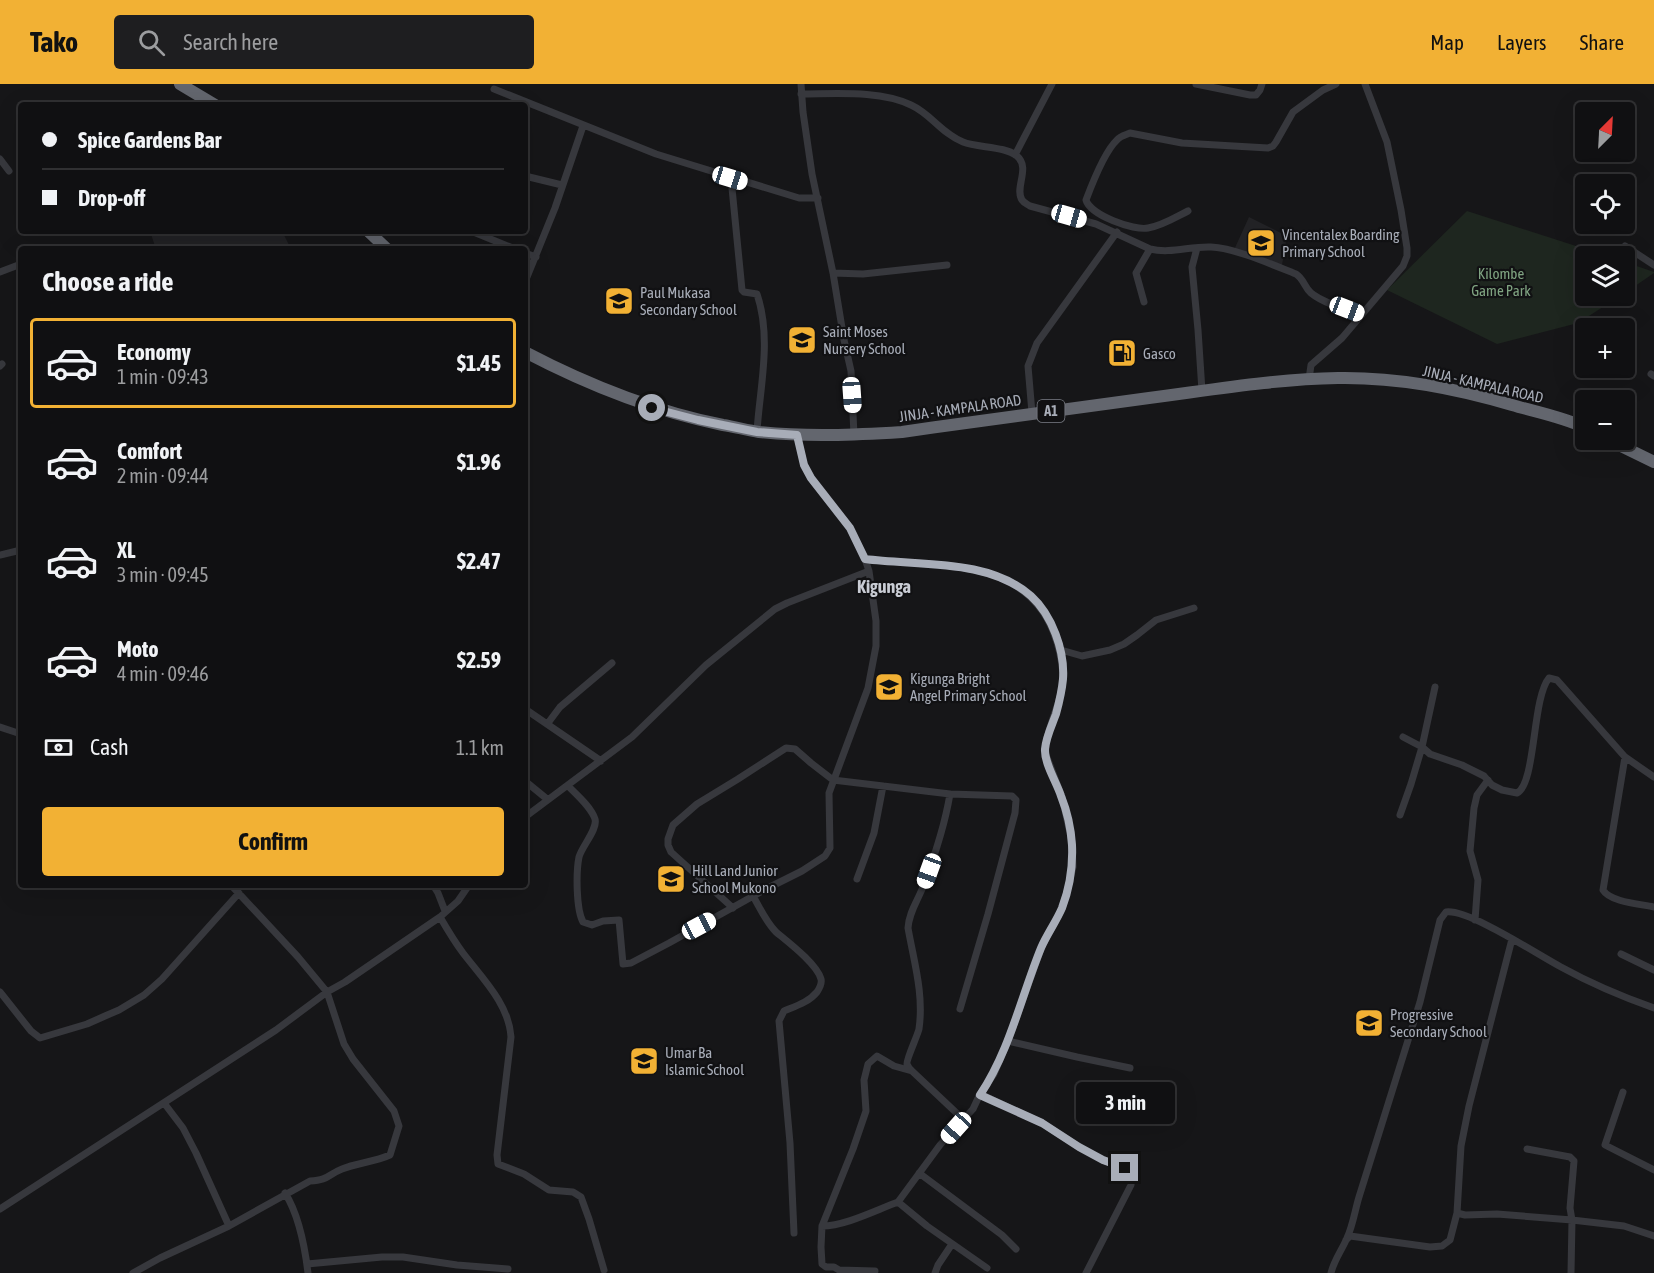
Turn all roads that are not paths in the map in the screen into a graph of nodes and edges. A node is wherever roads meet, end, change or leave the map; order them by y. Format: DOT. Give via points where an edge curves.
graph roads {
  1 [pos="180,84"];
  2 [pos="801,84"];
  3 [pos="1052,84"];
  4 [pos="1196,84"];
  5 [pos="1262,84"];
  6 [pos="1336,84"];
  7 [pos="1365,84"];
  8 [pos="494,89"];
  9 [pos="801,94"];
  10 [pos="210,102"];
  11 [pos="526,102"];
  12 [pos="528,103"];
  13 [pos="584,126"];
  14 [pos="1015,155"];
  15 [pos="0,159"];
  16 [pos="9,171"];
  17 [pos="528,177"];
  18 [pos="730,178"];
  19 [pos="562,185"];
  20 [pos="818,198"];
  21 [pos="1188,211"];
  22 [pos="1117,232"];
  23 [pos="371,234"];
  24 [pos="478,234"];
  25 [pos="384,246"];
  26 [pos="508,246"];
  27 [pos="1197,248"];
  28 [pos="1150,249"];
  29 [pos="1635,253"];
  30 [pos="528,254"];
  31 [pos="536,257"];
  32 [pos="18,265"];
  33 [pos="947,265"];
  34 [pos="1654,265"];
  35 [pos="0,272"];
  36 [pos="833,273"];
  37 [pos="528,275"];
  38 [pos="1144,303"];
  39 [pos="1362,315"];
  40 [pos="528,353"];
  41 [pos="1309,379"];
  42 [pos="1202,391"];
  43 [pos="1032,413"];
  44 [pos="1575,424"];
  45 [pos="757,432"];
  46 [pos="797,435"];
  47 [pos="854,435"];
  48 [pos="1629,450"];
  49 [pos="1654,462"];
  50 [pos="18,551"];
  51 [pos="0,555"];
  52 [pos="865,559"];
  53 [pos="869,571"];
  54 [pos="1194,608"];
  55 [pos="1061,650"];
  56 [pos="612,663"];
  57 [pos="1435,687"];
  58 [pos="528,711"];
  59 [pos="548,723"];
  60 [pos="0,727"];
  61 [pos="18,733"];
  62 [pos="1403,737"];
  63 [pos="1422,747"];
  64 [pos="1625,757"];
  65 [pos="601,760"];
  66 [pos="1654,777"];
  67 [pos="833,780"];
  68 [pos="1488,780"];
  69 [pos="528,784"];
  70 [pos="568,786"];
  71 [pos="883,786"];
  72 [pos="950,794"];
  73 [pos="547,800"];
  74 [pos="528,815"];
  75 [pos="1400,815"];
  76 [pos="857,879"];
  77 [pos="234,888"];
  78 [pos="435,888"];
  79 [pos="467,888"];
  80 [pos="239,893"];
  81 [pos="753,896"];
  82 [pos="1654,907"];
  83 [pos="733,908"];
  84 [pos="443,914"];
  85 [pos="1475,920"];
  86 [pos="1512,939"];
  87 [pos="1621,954"];
  88 [pos="1654,970"];
  89 [pos="0,992"];
  90 [pos="327,992"];
  91 [pos="1654,1008"];
  92 [pos="960,1009"];
  93 [pos="1008,1041"];
  94 [pos="1130,1068"];
  95 [pos="912,1071"];
  96 [pos="1623,1092"];
  97 [pos="980,1095"];
  98 [pos="164,1103"];
  99 [pos="964,1120"];
  100 [pos="1527,1149"];
  101 [pos="1654,1170"];
  102 [pos="920,1173"];
  103 [pos="285,1193"];
  104 [pos="898,1202"];
  105 [pos="0,1209"];
  106 [pos="1456,1213"];
  107 [pos="1572,1220"];
  108 [pos="229,1226"];
  109 [pos="822,1227"];
  110 [pos="794,1233"];
  111 [pos="1654,1236"];
  112 [pos="1347,1240"];
  113 [pos="952,1244"];
  114 [pos="1016,1249"];
  115 [pos="307,1264"];
  116 [pos="987,1268"];
  117 [pos="508,1269"];
  118 [pos="604,1270"];
  119 [pos="874,1271"];
  120 [pos="133,1273"];
  121 [pos="308,1273"];
  122 [pos="935,1273"];
  123 [pos="1086,1273"];
  124 [pos="1331,1273"];
  125 [pos="1570,1273"];
  1 -- 10 [label="highway"];
  2 -- 9 [label="street"];
  3 -- 14 [label="street"];
  4 -- 5 [label="street" via="1250,95 1256,95"];
  6 -- 21 [label="street" via="1293,112 1276,142 1268,148 1123,135 1108,152 1086,200 1090,208 1134,228 1150,228"];
  7 -- 39 [label="street" via="1387,142 1407,256"];
  8 -- 11 [label="street"];
  9 -- 14 [label="street" via="871,95 898,100 966,144"];
  9 -- 20 [label="street"];
  12 -- 13 [label="street"];
  13 -- 18 [label="street"];
  13 -- 19 [label="street"];
  14 -- 22 [label="street" via="1023,168 1022,200 1030,206"];
  15 -- 16 [label="street"];
  17 -- 19 [label="street"];
  18 -- 20 [label="street" via="799,198"];
  18 -- 45 [label="street" via="742,291 757,294 763,318 764,357"];
  19 -- 31 [label="street"];
  20 -- 36 [label="street"];
  22 -- 28 [label="street"];
  22 -- 43 [label="street" via="1037,344 1028,366"];
  23 -- 25 [label="highway"];
  24 -- 26 [label="street"];
  27 -- 28 [label="street"];
  27 -- 39 [label="street" via="1228,250 1296,274 1312,294"];
  27 -- 42 [label="street" via="1192,267"];
  28 -- 38 [label="street" via="1136,273"];
  29 -- 34 [label="street"];
  30 -- 31 [label="street"];
  31 -- 37 [label="street"];
  32 -- 35 [label="street"];
  33 -- 36 [label="street" via="863,274"];
  36 -- 47 [label="street" via="851,371"];
  39 -- 41 [label="street" via="1311,365"];
  40 -- 45 [label="highway, JINJA - KAMPALA ROAD / A1" via="596,387 652,408"];
  41 -- 42 [label="highway, JINJA - KAMPALA ROAD / A1"];
  41 -- 44 [label="highway, JINJA - KAMPALA ROAD / A1" via="1423,383"];
  42 -- 43 [label="highway, JINJA - KAMPALA ROAD / A1"];
  43 -- 47 [label="highway, JINJA - KAMPALA ROAD / A1"];
  45 -- 46 [label="highway, JINJA - KAMPALA ROAD / A1"];
  46 -- 47 [label="highway, JINJA - KAMPALA ROAD / A1"];
  46 -- 52 [label="street" via="811,478 850,528"];
  48 -- 49 [label="highway"];
  50 -- 51 [label="street"];
  52 -- 53 [label="street"];
  52 -- 55 [label="street" via="958,566 1005,580 1022,589 1042,608"];
  53 -- 65 [label="street" via="775,609 706,665 632,738"];
  53 -- 67 [label="street" via="876,621 873,666"];
  54 -- 55 [label="street" via="1156,620 1110,650 1082,656"];
  55 -- 93 [label="street" via="1063,678 1045,749 1067,817 1072,867 1062,909 1042,946"];
  56 -- 59 [label="street"];
  57 -- 63 [label="street"];
  58 -- 59 [label="street"];
  59 -- 65 [label="street"];
  60 -- 61 [label="street"];
  62 -- 63 [label="street"];
  63 -- 68 [label="street"];
  63 -- 75 [label="street"];
  64 -- 66 [label="street"];
  64 -- 68 [label="street" via="1557,680 1549,678 1540,695 1532,751 1521,791 1502,790"];
  64 -- 82 [label="street" via="1603,890 1616,899"];
  65 -- 70 [label="street"];
  67 -- 71 [label="street"];
  67 -- 81 [label="street" via="829,793 828,851 802,871"];
  67 -- 83 [label="street" via="795,749 786,748 697,804 673,825 668,838 671,852"];
  68 -- 85 [label="street" via="1477,795 1470,851 1478,880"];
  69 -- 73 [label="street"];
  70 -- 73 [label="street"];
  70 -- 83 [label="street" via="591,811 596,825 579,857 580,916 591,925 619,920 623,964"];
  71 -- 72 [label="street"];
  71 -- 76 [label="street" via="874,832"];
  72 -- 92 [label="street" via="1004,795 1016,800"];
  72 -- 95 [label="street" via="922,892 908,919 921,991 919,1029 907,1064"];
  73 -- 74 [label="street"];
  77 -- 80 [label="street"];
  78 -- 84 [label="street"];
  79 -- 84 [label="street"];
  80 -- 89 [label="street" via="144,995 87,1024 40,1038"];
  80 -- 90 [label="street"];
  81 -- 83 [label="street"];
  81 -- 110 [label="street" via="770,925 799,951 821,981 818,992 784,1011 779,1021"];
  84 -- 90 [label="street"];
  84 -- 118 [label="street" via="462,951 489,985 510,1021 498,1164 549,1190 573,1192 581,1197"];
  85 -- 86 [label="street"];
  85 -- 112 [label="street" via="1446,912 1440,920 1420,1002"];
  86 -- 91 [label="street" via="1562,968"];
  86 -- 106 [label="street" via="1469,1106 1461,1146"];
  87 -- 88 [label="street"];
  90 -- 98 [label="street"];
  90 -- 103 [label="street" via="344,1044 389,1103 399,1126 390,1155 342,1169"];
  93 -- 94 [label="street"];
  93 -- 97 [label="street"];
  95 -- 99 [label="street"];
  95 -- 109 [label="street" via="877,1056 868,1064 864,1080 866,1111"];
  96 -- 101 [label="street" via="1605,1145"];
  97 -- 99 [label="street"];
  97 -- 123 [label="street" via="1125,1168 1131,1177 1131,1185"];
  98 -- 105 [label="street"];
  98 -- 108 [label="street" via="183,1128"];
  99 -- 102 [label="street"];
  100 -- 107 [label="street" via="1574,1161"];
  102 -- 104 [label="street"];
  102 -- 114 [label="street"];
  103 -- 108 [label="street"];
  103 -- 115 [label="street" via="291,1202"];
  104 -- 109 [label="street"];
  104 -- 113 [label="street"];
  106 -- 107 [label="street"];
  106 -- 112 [label="street" via="1450,1240 1442,1246 1350,1236"];
  107 -- 111 [label="street" via="1624,1226"];
  107 -- 125 [label="street"];
  108 -- 120 [label="street"];
  109 -- 119 [label="street" via="822,1264 839,1270"];
  112 -- 124 [label="street"];
  113 -- 116 [label="street"];
  113 -- 122 [label="street"];
  115 -- 117 [label="street" via="402,1257"];
  115 -- 121 [label="street"];
}
